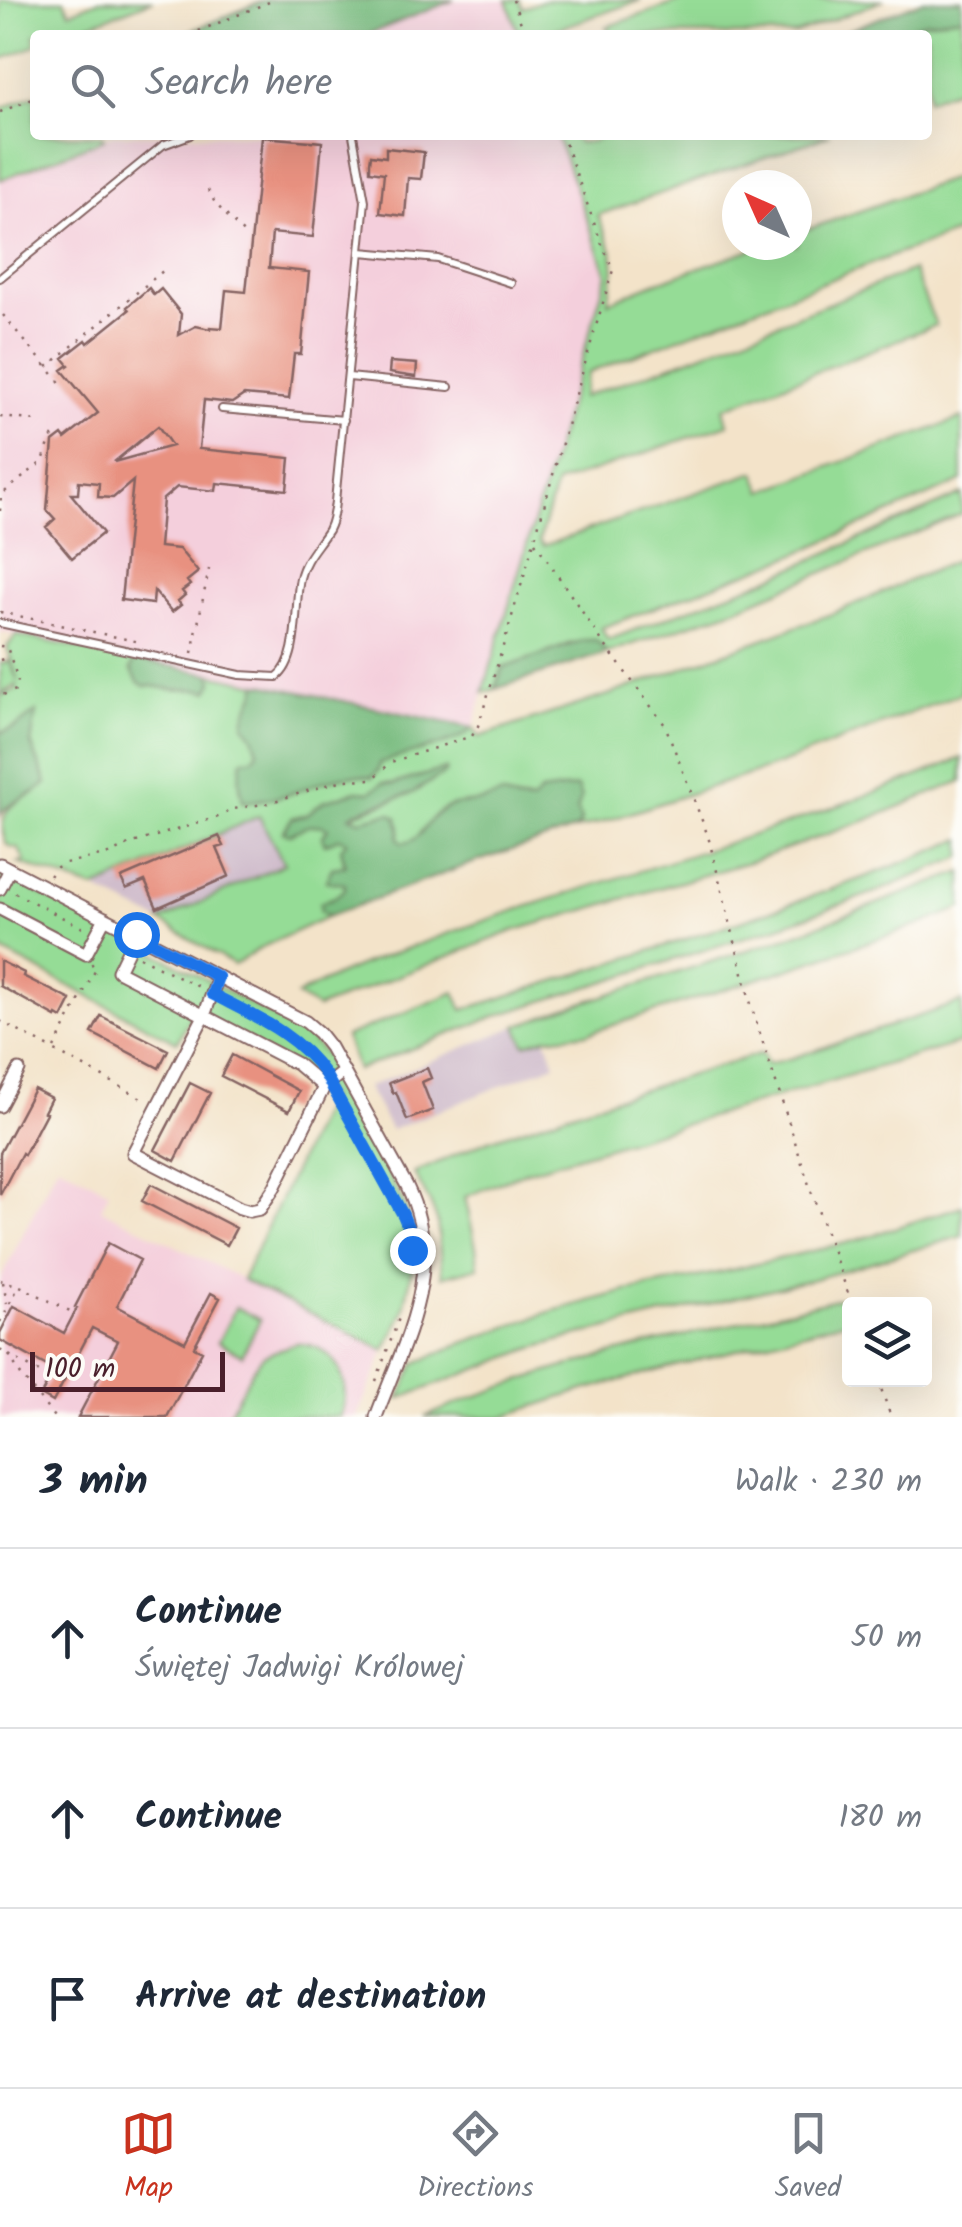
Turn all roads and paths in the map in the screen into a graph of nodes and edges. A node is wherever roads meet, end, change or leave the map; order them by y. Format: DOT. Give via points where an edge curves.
graph roads {
  1 [pos="274,0"];
  2 [pos="513,0"];
  3 [pos="201,30"];
  4 [pos="524,30"];
  5 [pos="30,100"];
  6 [pos="0,112"];
  7 [pos="178,140"];
  8 [pos="354,140"];
  9 [pos="564,140"];
  10 [pos="208,190"];
  11 [pos="247,236"];
  12 [pos="361,252"];
  13 [pos="164,270"];
  14 [pos="0,278"];
  15 [pos="511,283"];
  16 [pos="3,315"];
  17 [pos="18,332"];
  18 [pos="24,340"];
  19 [pos="47,367"];
  20 [pos="349,377"];
  21 [pos="63,386"];
  22 [pos="448,387"];
  23 [pos="222,409"];
  24 [pos="0,417"];
  25 [pos="40,420"];
  26 [pos="344,420"];
  27 [pos="54,436"];
  28 [pos="0,511"];
  29 [pos="534,541"];
  30 [pos="209,569"];
  31 [pos="0,612"];
  32 [pos="0,623"];
  33 [pos="139,642"];
  34 [pos="0,646"];
  35 [pos="192,654"];
  36 [pos="10,656"];
  37 [pos="0,660"];
  38 [pos="0,696"];
  39 [pos="5,866"];
  40 [pos="43,886"];
  41 [pos="1,888"];
  42 [pos="0,909"];
  43 [pos="105,918"];
  44 [pos="136,934"];
  45 [pos="96,935"];
  46 [pos="128,951"];
  47 [pos="86,954"];
  48 [pos="218,977"];
  49 [pos="212,994"];
  50 [pos="204,1016"];
  51 [pos="0,1021"];
  52 [pos="53,1050"];
  53 [pos="19,1070"];
  54 [pos="344,1070"];
  55 [pos="327,1085"];
  56 [pos="0,1106"];
  57 [pos="158,1106"];
  58 [pos="410,1232"];
  59 [pos="1,1281"];
  60 [pos="20,1286"];
  61 [pos="849,1297"];
  62 [pos="8,1308"];
  63 [pos="402,1310"];
  64 [pos="74,1314"];
  65 [pos="0,1322"];
  66 [pos="0,1350"];
  67 [pos="9,1355"];
  68 [pos="50,1378"];
  69 [pos="376,1381"];
  70 [pos="880,1387"];
  71 [pos="54,1417"];
  72 [pos="376,1417"];
  73 [pos="891,1417"];
  1 -- 3 [label="path"];
  2 -- 4 [label="path"];
  5 -- 6 [label="path"];
  7 -- 14 [label="lane"];
  8 -- 12 [label="lane" via="365,201"];
  9 -- 29 [label="path" via="613,270"];
  10 -- 11 [label="path"];
  12 -- 15 [label="lane" via="438,258"];
  12 -- 20 [label="lane"];
  13 -- 19 [label="path"];
  16 -- 17 [label="path"];
  18 -- 19 [label="path"];
  19 -- 21 [label="path"];
  20 -- 22 [label="lane"];
  20 -- 26 [label="lane"];
  23 -- 26 [label="lane"];
  24 -- 25 [label="path"];
  26 -- 32 [label="lane" via="330,526 300,575 291,653 276,677"];
  27 -- 28 [label="path" via="42,461 2,495"];
  29 -- 40 [label="path" via="472,736 391,762 373,779 344,780 234,809 56,867"];
  29 -- 61 [label="path" via="665,725 708,836 753,1012"];
  30 -- 35 [label="path"];
  31 -- 33 [label="path"];
  34 -- 36 [label="path"];
  36 -- 37 [label="path"];
  36 -- 38 [label="path" via="16,690"];
  39 -- 40 [label="street"];
  39 -- 41 [label="street"];
  40 -- 43 [label="street"];
  41 -- 45 [label="path"];
  42 -- 47 [label="street"];
  43 -- 44 [label="street"];
  43 -- 45 [label="street"];
  44 -- 46 [label="street"];
  44 -- 48 [label="street"];
  45 -- 47 [label="street"];
  46 -- 49 [label="path"];
  46 -- 50 [label="street" via="118,971"];
  47 -- 52 [label="path" via="96,969"];
  48 -- 49 [label="street"];
  48 -- 54 [label="street" via="306,1022"];
  49 -- 50 [label="street"];
  49 -- 55 [label="path" via="299,1043"];
  50 -- 55 [label="street"];
  50 -- 57 [label="street"];
  51 -- 52 [label="path"];
  52 -- 57 [label="path"];
  53 -- 56 [label="street"];
  54 -- 55 [label="street"];
  54 -- 72 [label="street" via="416,1205 425,1249 421,1294"];
  55 -- 57 [label="street" via="274,1188 260,1209 250,1211 133,1153"];
  55 -- 58 [label="path"];
  59 -- 60 [label="path"];
  59 -- 62 [label="path"];
  60 -- 62 [label="path"];
  60 -- 64 [label="path"];
  62 -- 65 [label="path"];
  63 -- 69 [label="path"];
  66 -- 67 [label="path"];
  67 -- 68 [label="path"];
  67 -- 71 [label="path"];
  70 -- 73 [label="path"];
}
